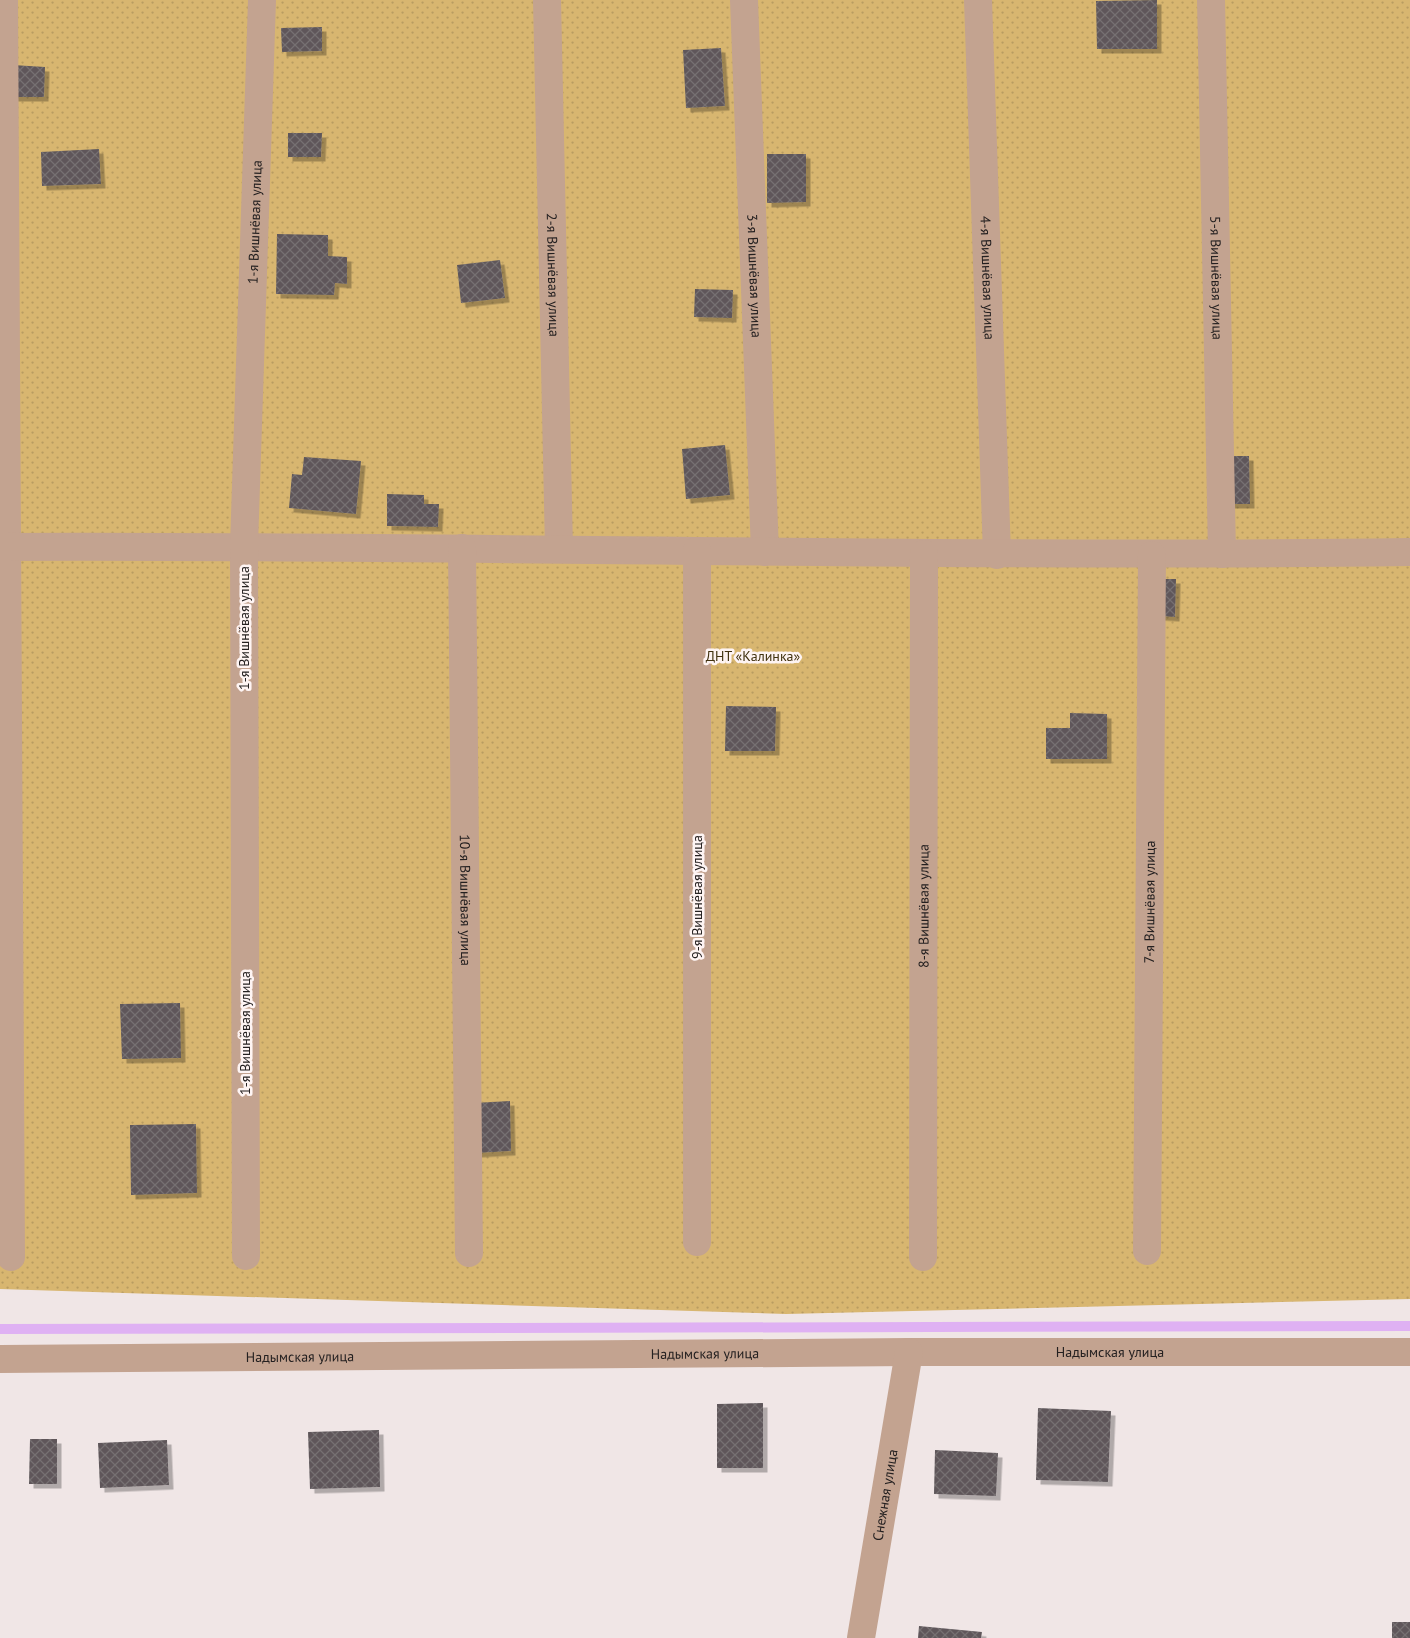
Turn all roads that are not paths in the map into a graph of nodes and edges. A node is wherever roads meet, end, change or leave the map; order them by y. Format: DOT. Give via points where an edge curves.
graph roads {
  1 [pos="4,0"];
  2 [pos="262,0"];
  3 [pos="547,0"];
  4 [pos="744,0"];
  5 [pos="978,0"];
  6 [pos="1211,0"];
  7 [pos="244,546"];
  8 [pos="4,547"];
  9 [pos="462,548"];
  10 [pos="559,550"];
  11 [pos="697,552"];
  12 [pos="765,552"];
  13 [pos="1410,552"];
  14 [pos="924,554"];
  15 [pos="1222,554"];
  16 [pos="997,555"];
  17 [pos="1152,555"];
  18 [pos="697,1242"];
  19 [pos="1147,1251"];
  20 [pos="469,1252"];
  21 [pos="246,1256"];
  22 [pos="11,1257"];
  23 [pos="923,1258"];
  24 [pos="909,1352"];
  25 [pos="1410,1352"];
  26 [pos="0,1360"];
  27 [pos="861,1638"];
  1 -- 8 [label="street"];
  2 -- 7 [label="street, 1-я Вишнёвая улица"];
  3 -- 10 [label="street, 2-я Вишнёвая улица"];
  4 -- 12 [label="street, 3-я Вишнёвая улица"];
  5 -- 16 [label="street, 4-я Вишнёвая улица"];
  6 -- 15 [label="street, 5-я Вишнёвая улица"];
  7 -- 8 [label="street"];
  7 -- 9 [label="street"];
  7 -- 21 [label="street, 1-я Вишнёвая улица"];
  8 -- 22 [label="street"];
  9 -- 10 [label="street"];
  9 -- 20 [label="street, 10-я Вишнёвая улица"];
  10 -- 11 [label="street"];
  11 -- 12 [label="street"];
  11 -- 18 [label="street, 9-я Вишнёвая улица"];
  12 -- 14 [label="street"];
  13 -- 15 [label="street"];
  14 -- 16 [label="street"];
  14 -- 23 [label="street, 8-я Вишнёвая улица"];
  15 -- 17 [label="street"];
  16 -- 17 [label="street"];
  17 -- 19 [label="street, 7-я Вишнёвая улица"];
  24 -- 25 [label="street, Надымская улица"];
  24 -- 26 [label="street, Надымская улица"];
  24 -- 27 [label="street, Снежная улица"];
}
